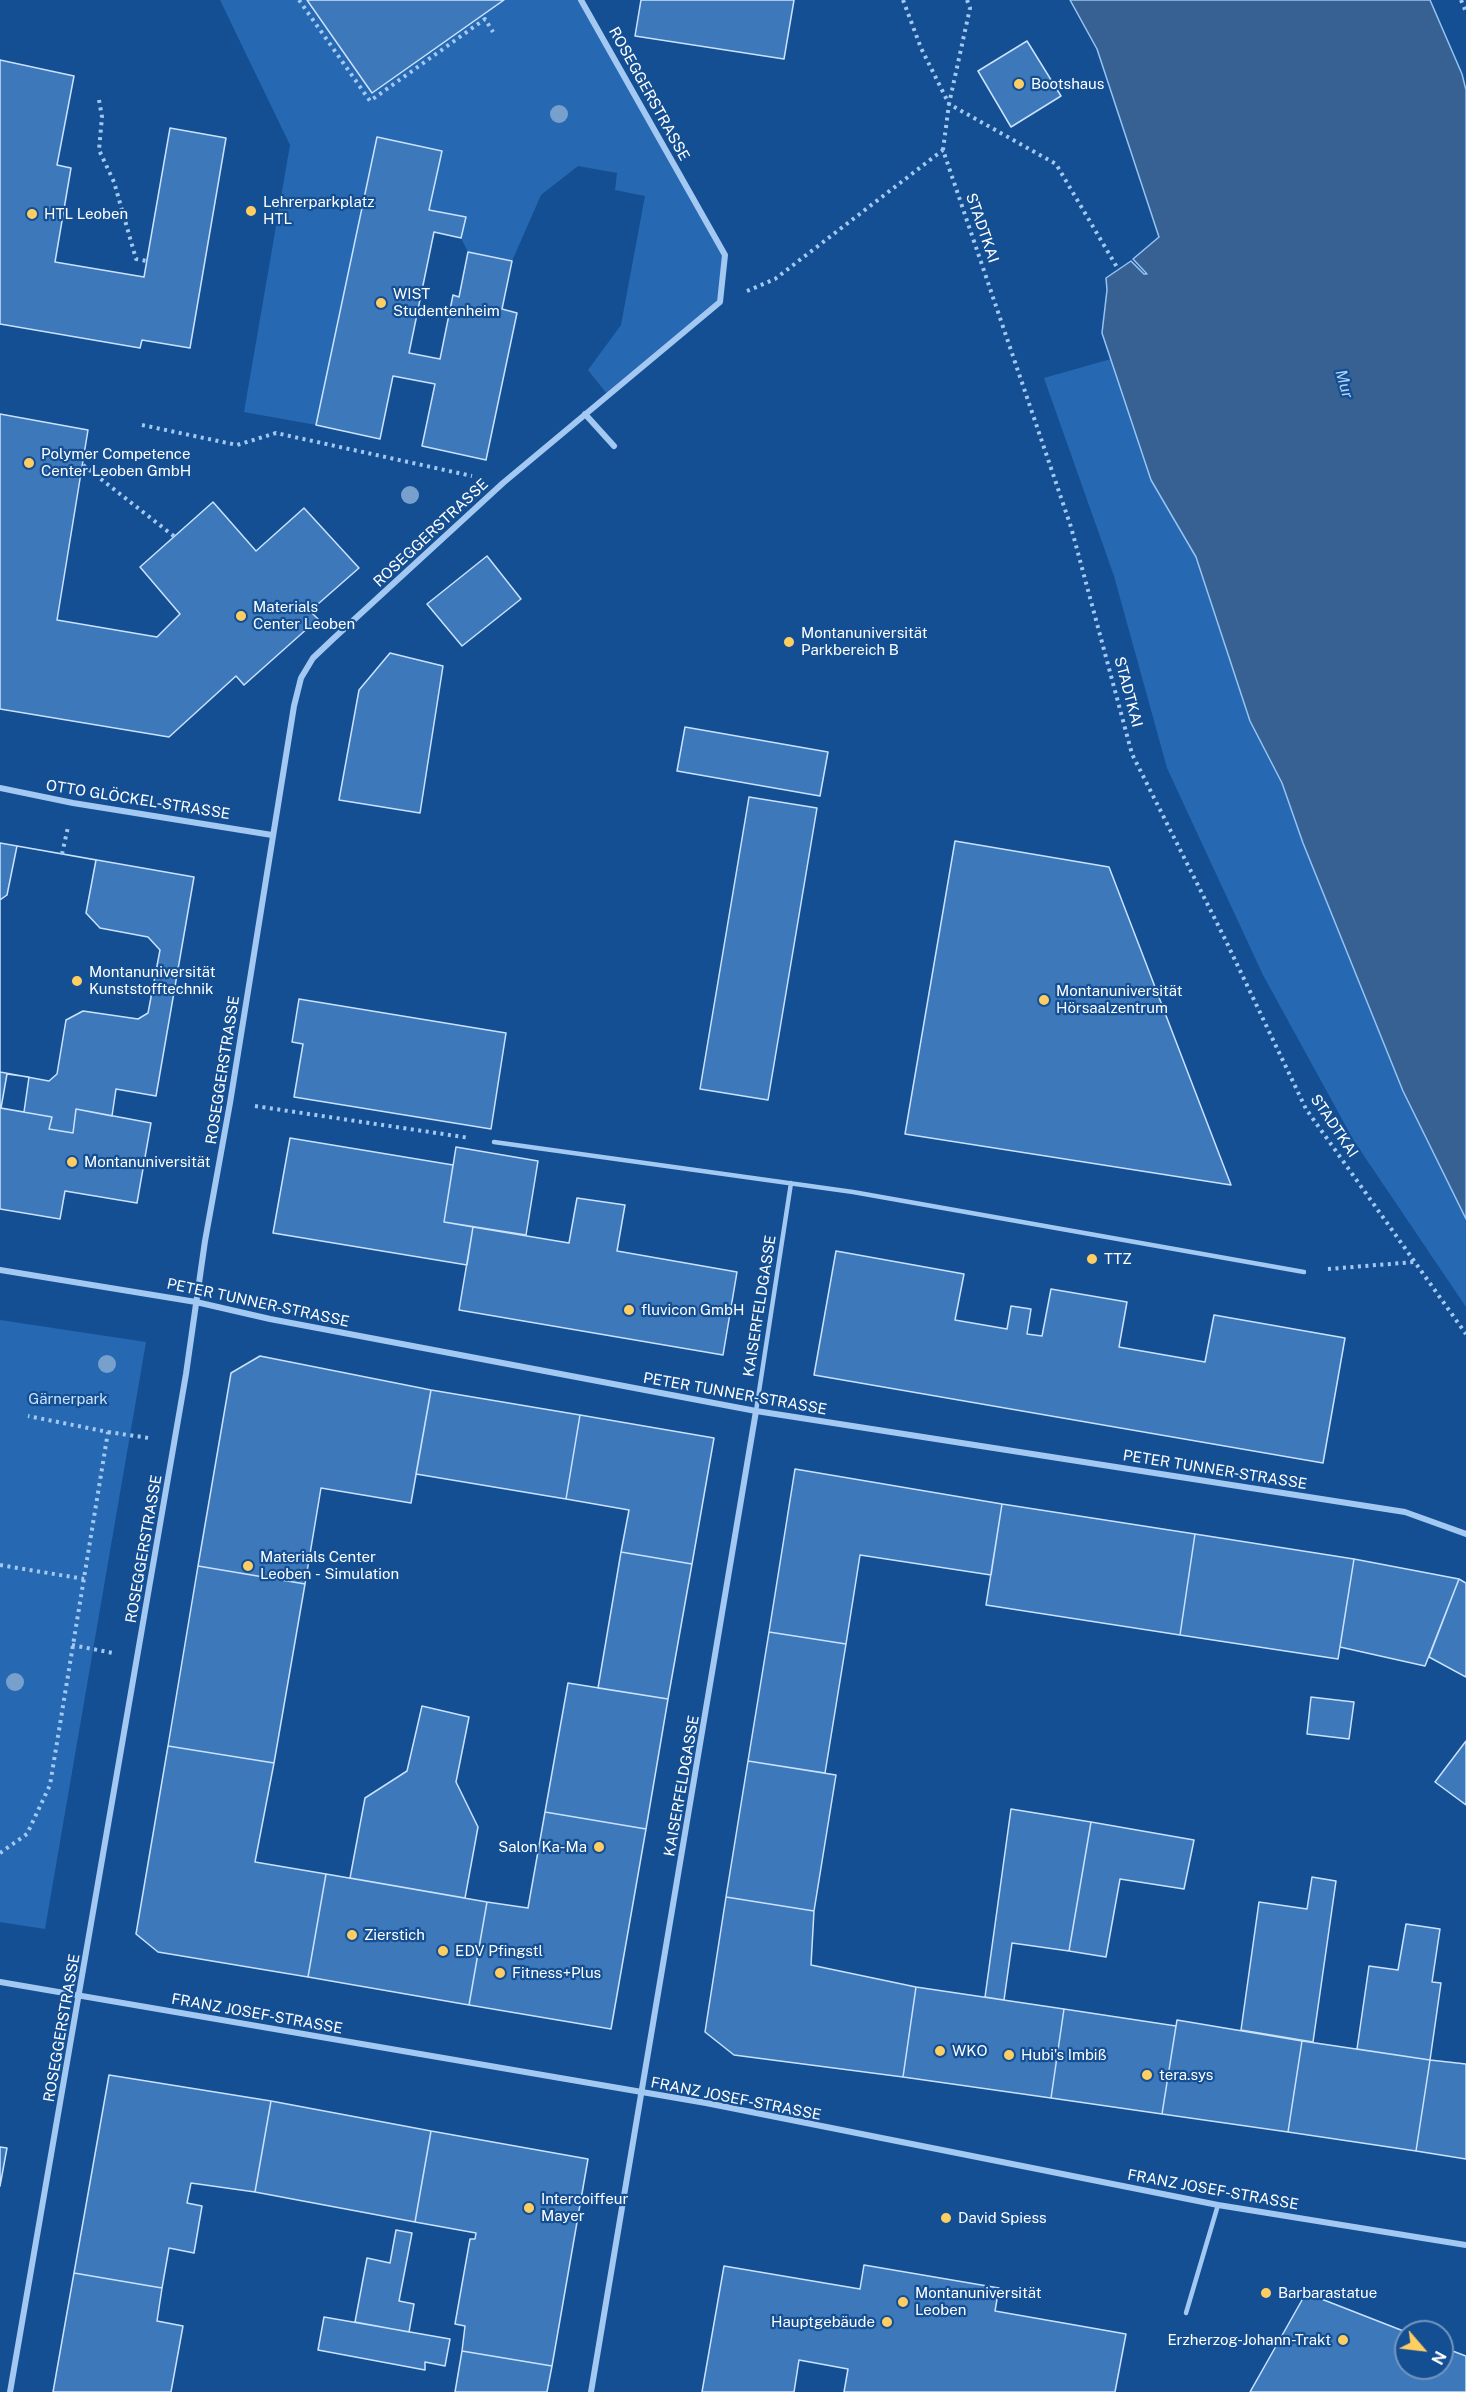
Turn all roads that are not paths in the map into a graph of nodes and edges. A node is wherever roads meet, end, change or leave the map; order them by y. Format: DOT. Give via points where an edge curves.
graph roads {
  1 [pos="581,0"];
  2 [pos="585,414"];
  3 [pos="614,446"];
  4 [pos="0,788"];
  5 [pos="272,836"];
  6 [pos="494,1142"];
  7 [pos="791,1183"];
  8 [pos="0,1270"];
  9 [pos="1304,1272"];
  10 [pos="196,1302"];
  11 [pos="756,1411"];
  12 [pos="1466,1534"];
  13 [pos="0,1982"];
  14 [pos="80,1995"];
  15 [pos="643,2093"];
  16 [pos="1218,2205"];
  17 [pos="1466,2245"];
  18 [pos="1186,2313"];
  19 [pos="10,2392"];
  20 [pos="591,2392"];
  1 -- 2 [label="street, ROSEGGERSTRASSE" via="725,255 720,302"];
  2 -- 3 [label="street"];
  2 -- 5 [label="street, ROSEGGERSTRASSE" via="503,483 313,658 301,678 294,705"];
  4 -- 5 [label="street, OTTO GLÖCKEL-STRASSE"];
  5 -- 10 [label="street, ROSEGGERSTRASSE"];
  6 -- 7 [label="lane"];
  7 -- 9 [label="lane"];
  7 -- 11 [label="lane, KAISERFELDGASSE"];
  8 -- 10 [label="street, PETER TUNNER-STRASSE"];
  10 -- 11 [label="street, PETER TUNNER-STRASSE"];
  10 -- 14 [label="street, ROSEGGERSTRASSE"];
  11 -- 12 [label="street, PETER TUNNER-STRASSE" via="1405,1512"];
  11 -- 15 [label="street, KAISERFELDGASSE"];
  13 -- 14 [label="street, FRANZ JOSEF-STRASSE"];
  14 -- 15 [label="street, FRANZ JOSEF-STRASSE"];
  14 -- 19 [label="street, ROSEGGERSTRASSE"];
  15 -- 16 [label="street, FRANZ JOSEF-STRASSE"];
  15 -- 20 [label="street, KAISERFELDGASSE"];
  16 -- 17 [label="street, FRANZ JOSEF-STRASSE"];
  16 -- 18 [label="lane"];
}
